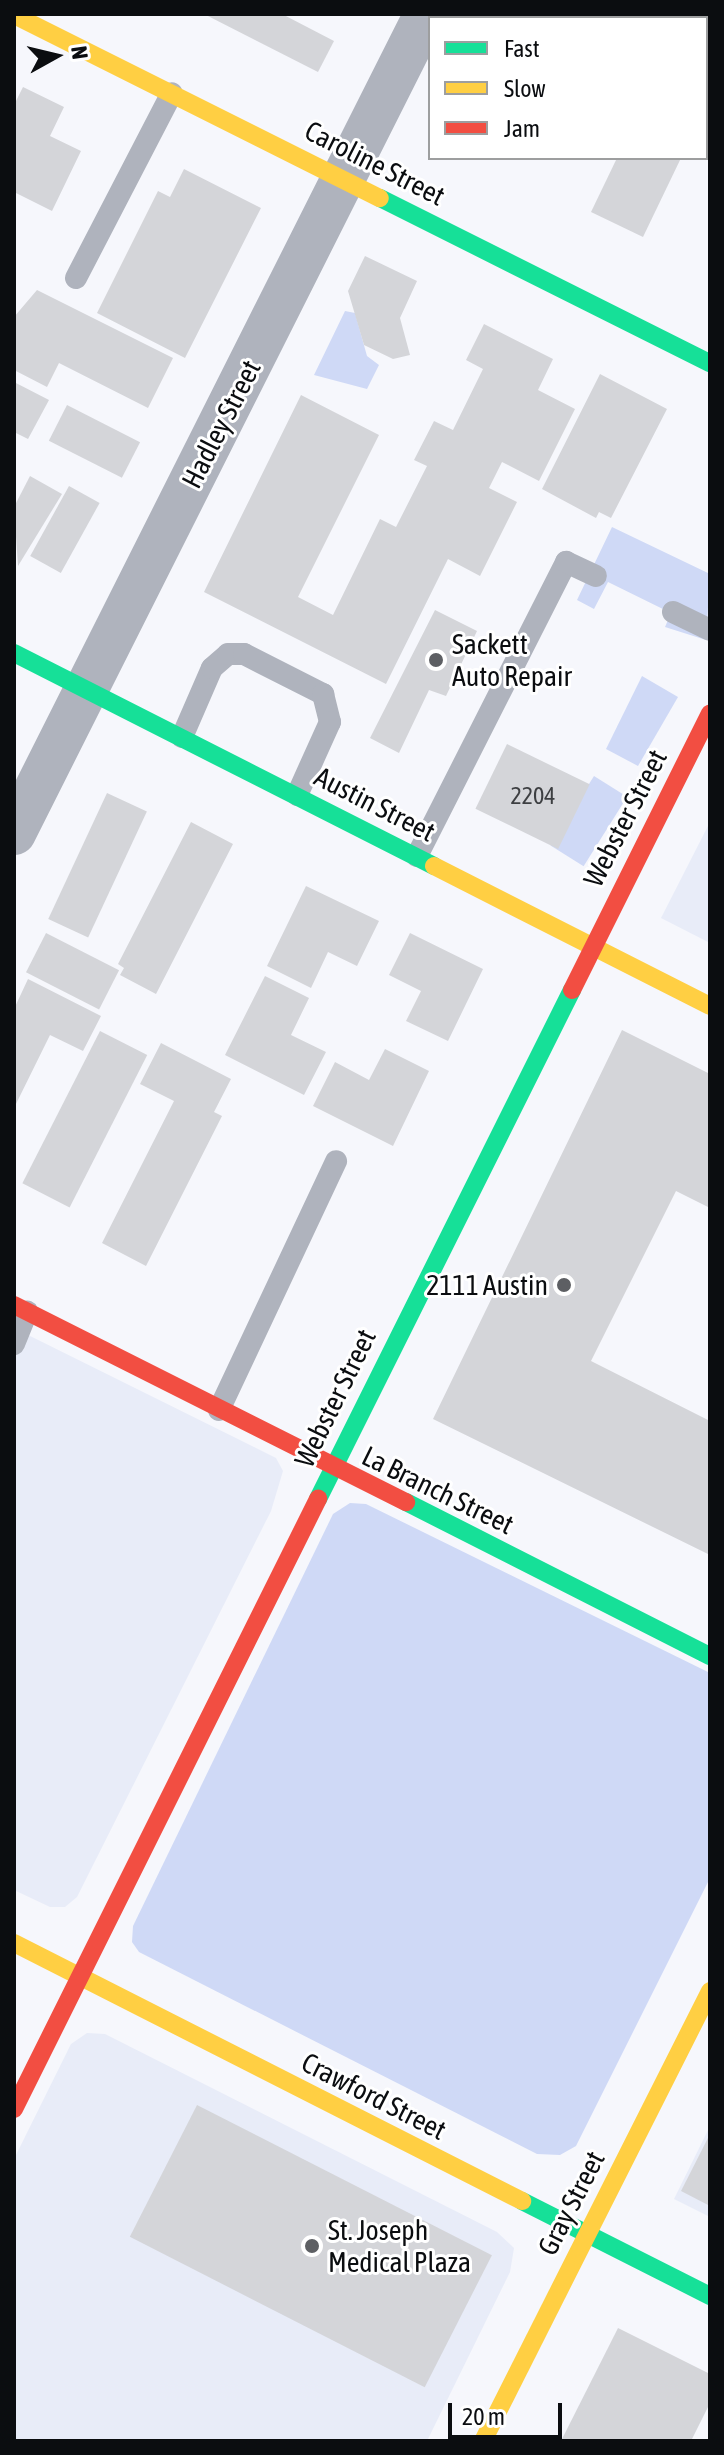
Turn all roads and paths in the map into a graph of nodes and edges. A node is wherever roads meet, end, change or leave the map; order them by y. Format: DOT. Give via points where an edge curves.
graph roads {
  1 [pos="426,14"];
  2 [pos="14,15"];
  3 [pos="47,22"];
  4 [pos="172,93"];
  5 [pos="343,178"];
  6 [pos="76,278"];
  7 [pos="710,363"];
  8 [pos="596,576"];
  9 [pos="673,612"];
  10 [pos="710,630"];
  11 [pos="14,653"];
  12 [pos="88,689"];
  13 [pos="710,713"];
  14 [pos="182,737"];
  15 [pos="297,795"];
  16 [pos="14,833"];
  17 [pos="417,856"];
  18 [pos="592,945"];
  19 [pos="710,1006"];
  20 [pos="336,1161"];
  21 [pos="21,1308"];
  22 [pos="14,1344"];
  23 [pos="219,1410"];
  24 [pos="331,1468"];
  25 [pos="710,1656"];
  26 [pos="14,1943"];
  27 [pos="79,1977"];
  28 [pos="710,1991"];
  29 [pos="14,2109"];
  30 [pos="586,2234"];
  31 [pos="710,2296"];
  32 [pos="483,2441"];
  1 -- 5 [label="street, Hadley Street"];
  2 -- 3 [label="street, Caroline Street"];
  3 -- 4 [label="street, Caroline Street"];
  4 -- 5 [label="street, Caroline Street"];
  4 -- 6 [label="lane"];
  5 -- 7 [label="street, Caroline Street"];
  5 -- 12 [label="street, Hadley Street"];
  8 -- 17 [label="lane" via="566,562"];
  9 -- 10 [label="lane"];
  11 -- 12 [label="street, Austin Street"];
  12 -- 14 [label="street, Austin Street"];
  12 -- 16 [label="street, Hadley Street"];
  13 -- 18 [label="street, Webster Street"];
  14 -- 15 [label="street, Austin Street"];
  14 -- 15 [label="lane" via="212,668 228,654 244,654 323,694 330,722"];
  15 -- 17 [label="street, Austin Street"];
  17 -- 18 [label="street, Austin Street"];
  18 -- 19 [label="street, Austin Street"];
  18 -- 24 [label="street, Webster Street"];
  20 -- 23 [label="lane"];
  21 -- 22 [label="lane"];
  21 -- 23 [label="street, La Branch Street"];
  23 -- 24 [label="street, La Branch Street"];
  24 -- 25 [label="street, La Branch Street"];
  24 -- 27 [label="street, Webster Street"];
  26 -- 27 [label="street, Crawford Street"];
  27 -- 29 [label="street, Webster Street"];
  27 -- 30 [label="street, Crawford Street"];
  28 -- 30 [label="street, Gray Street"];
  30 -- 31 [label="street, Crawford Street"];
  30 -- 32 [label="street, Gray Street"];
}
